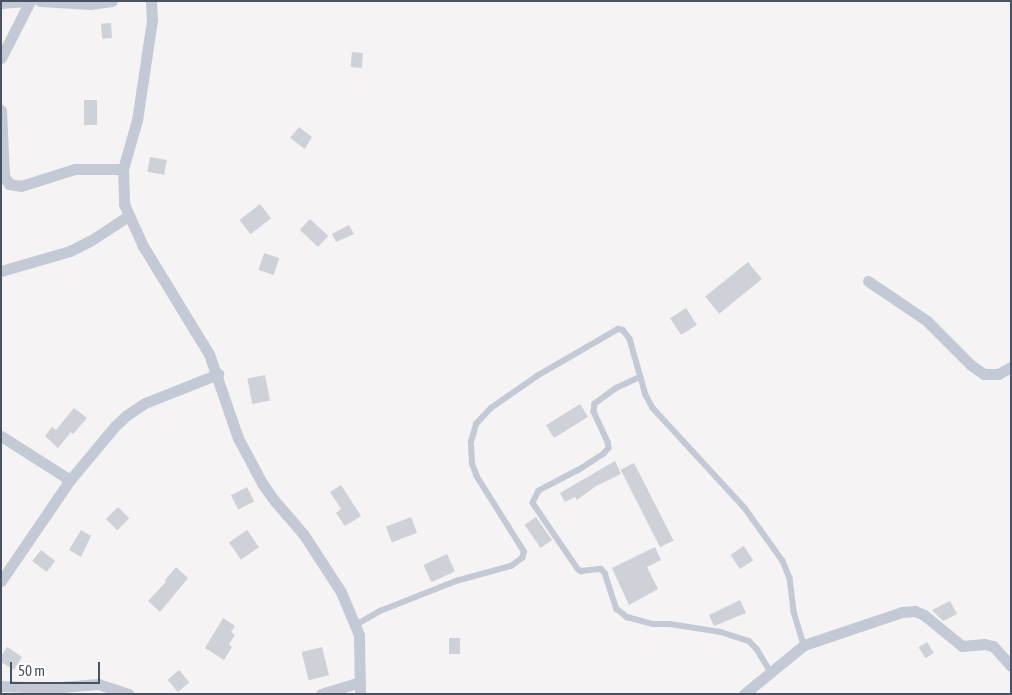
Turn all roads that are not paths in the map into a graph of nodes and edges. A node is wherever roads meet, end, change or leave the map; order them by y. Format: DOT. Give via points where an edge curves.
graph roads {
  1 [pos="22,1"];
  2 [pos="30,1"];
  3 [pos="40,1"];
  4 [pos="112,1"];
  5 [pos="151,1"];
  6 [pos="1,3"];
  7 [pos="1,58"];
  8 [pos="1,110"];
  9 [pos="123,169"];
  10 [pos="128,216"];
  11 [pos="1,271"];
  12 [pos="868,281"];
  13 [pos="1011,367"];
  14 [pos="218,374"];
  15 [pos="641,377"];
  16 [pos="1,436"];
  17 [pos="70,480"];
  18 [pos="1,581"];
  19 [pos="356,625"];
  20 [pos="804,645"];
  21 [pos="1011,666"];
  22 [pos="770,671"];
  23 [pos="360,682"];
  24 [pos="1,686"];
  25 [pos="50,691"];
  26 [pos="128,694"];
  27 [pos="321,694"];
  28 [pos="360,694"];
  29 [pos="744,694"];
  1 -- 6 [label="street"];
  2 -- 7 [label="street"];
  3 -- 4 [label="street" via="90,4"];
  5 -- 9 [label="street" via="152,20 137,120"];
  8 -- 9 [label="street" via="4,176 10,184 21,186 76,169"];
  9 -- 10 [label="street" via="122,189"];
  10 -- 11 [label="street" via="70,251"];
  10 -- 14 [label="street"];
  12 -- 13 [label="street" via="927,321 984,374 998,374"];
  14 -- 17 [label="street" via="145,403 127,415"];
  14 -- 19 [label="street" via="238,438 262,483 331,575"];
  15 -- 19 [label="lane" via="630,339 618,329 545,371 491,408 476,424 471,442 472,464 524,552 522,558 511,566 456,581 380,611"];
  15 -- 20 [label="lane" via="653,408 745,508 783,561 790,578 794,612"];
  15 -- 22 [label="lane" via="617,388 595,404 594,412 608,442 609,448 604,454 539,491 533,503 578,569 601,569 606,573 617,609 627,617 646,623 722,632 749,641"];
  16 -- 17 [label="street"];
  17 -- 18 [label="street"];
  19 -- 23 [label="street" via="360,645"];
  20 -- 21 [label="street" via="902,612 915,611 962,646 993,646"];
  20 -- 22 [label="street"];
  22 -- 29 [label="street"];
  23 -- 27 [label="street"];
  23 -- 28 [label="street"];
  24 -- 25 [label="street"];
  25 -- 26 [label="street" via="98,684"];
}
